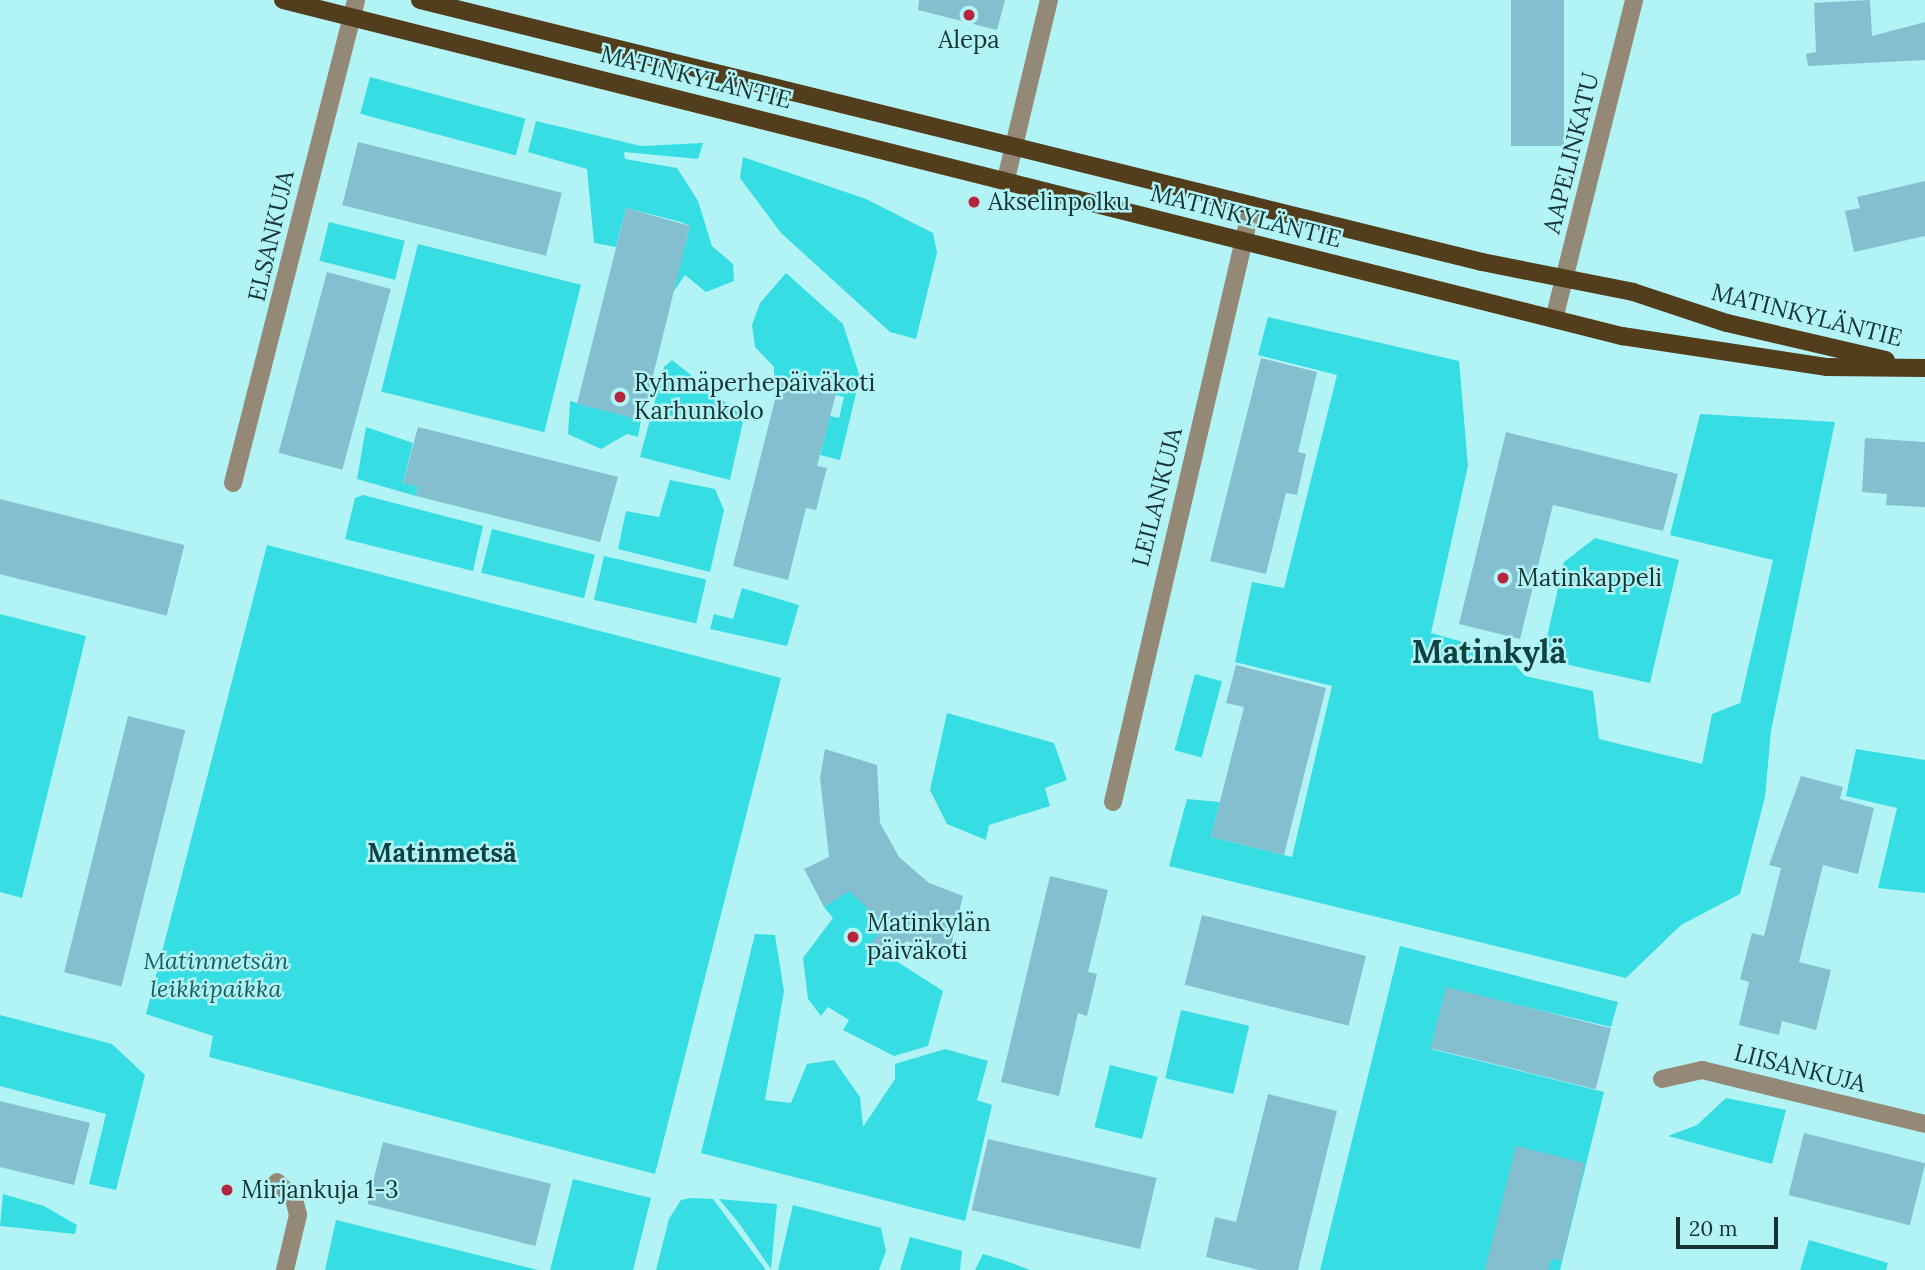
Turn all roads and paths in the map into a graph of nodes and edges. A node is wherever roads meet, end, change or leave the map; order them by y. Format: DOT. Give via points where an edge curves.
graph roads {
  1 [pos="284,0"];
  2 [pos="421,0"];
  3 [pos="1049,0"];
  4 [pos="1634,0"];
  5 [pos="354,9"];
  6 [pos="1014,147"];
  7 [pos="1006,179"];
  8 [pos="1252,205"];
  9 [pos="1244,242"];
  10 [pos="1565,277"];
  11 [pos="1554,319"];
  12 [pos="1921,368"];
  13 [pos="233,483"];
  14 [pos="1113,802"];
  15 [pos="1662,1079"];
  16 [pos="1925,1124"];
  17 [pos="277,1182"];
  18 [pos="285,1270"];
  1 -- 5 [label="main road, MATINKYLÄNTIE"];
  2 -- 6 [label="main road, MATINKYLÄNTIE"];
  3 -- 6 [label="street"];
  4 -- 10 [label="street, AAPELINKATU"];
  5 -- 7 [label="main road, MATINKYLÄNTIE"];
  5 -- 13 [label="street, ELSANKUJA"];
  6 -- 7 [label="street"];
  6 -- 8 [label="main road, MATINKYLÄNTIE"];
  7 -- 9 [label="main road, MATINKYLÄNTIE"];
  8 -- 9 [label="street, LEILANKUJA"];
  8 -- 10 [label="main road, MATINKYLÄNTIE"];
  9 -- 11 [label="main road, MATINKYLÄNTIE"];
  9 -- 14 [label="street, LEILANKUJA"];
  10 -- 11 [label="street, AAPELINKATU"];
  10 -- 12 [label="main road, MATINKYLÄNTIE"];
  11 -- 12 [label="main road, MATINKYLÄNTIE" via="1718,355 1826,367"];
  15 -- 16 [label="street, LIISANKUJA" via="1702,1070"];
  17 -- 18 [label="street" via="294,1199 298,1215"];
}
